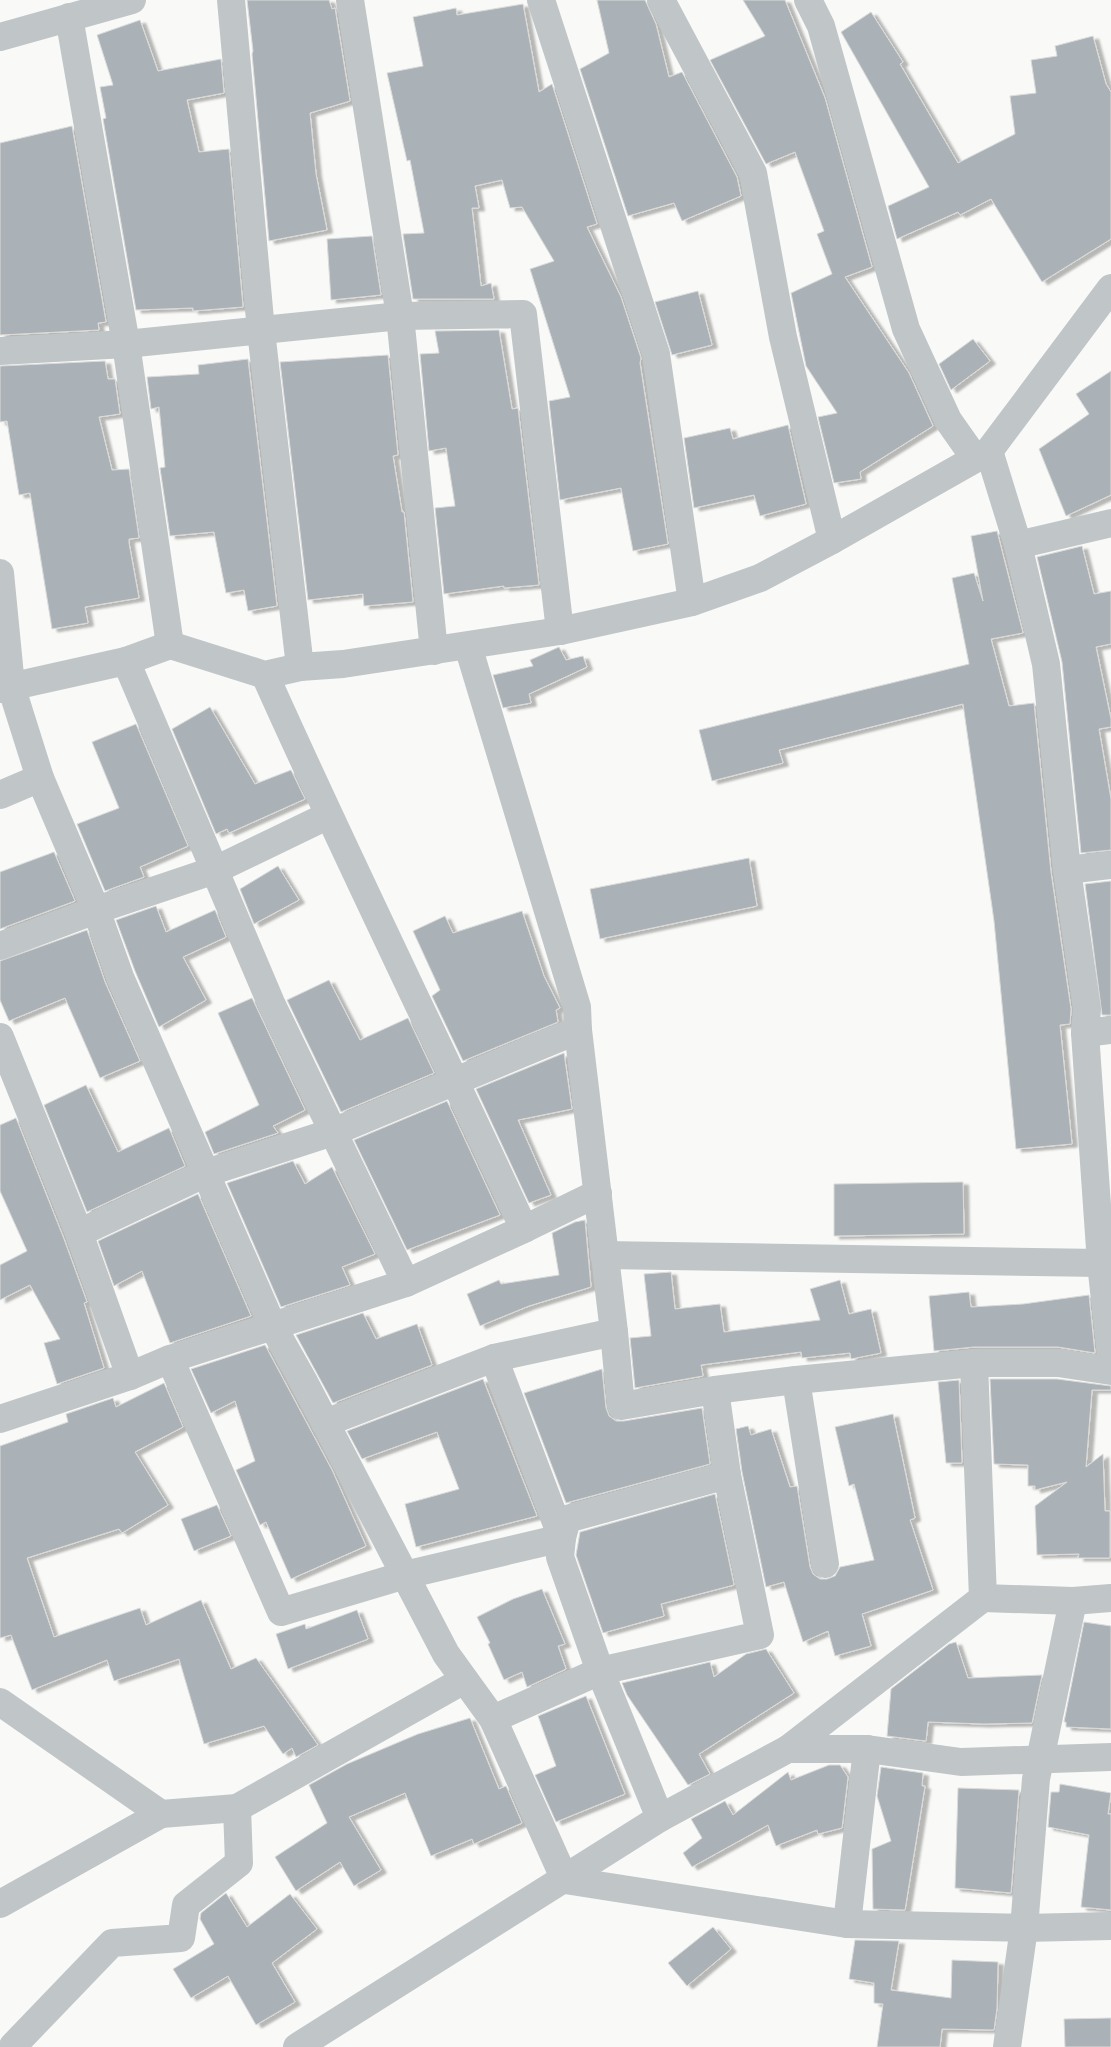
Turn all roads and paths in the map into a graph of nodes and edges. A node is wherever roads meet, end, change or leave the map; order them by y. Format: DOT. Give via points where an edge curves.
graph roads {
  1 [pos="132,0"];
  2 [pos="231,0"];
  3 [pos="350,0"];
  4 [pos="541,0"];
  5 [pos="660,0"];
  6 [pos="808,0"];
  7 [pos="69,17"];
  8 [pos="0,37"];
  9 [pos="1111,288"];
  10 [pos="400,316"];
  11 [pos="261,331"];
  12 [pos="126,344"];
  13 [pos="0,351"];
  14 [pos="982,454"];
  15 [pos="1111,523"];
  16 [pos="832,540"];
  17 [pos="1018,545"];
  18 [pos="0,573"];
  19 [pos="692,602"];
  20 [pos="560,632"];
  21 [pos="170,645"];
  22 [pos="468,646"];
  23 [pos="434,651"];
  24 [pos="126,661"];
  25 [pos="300,668"];
  26 [pos="264,675"];
  27 [pos="6,687"];
  28 [pos="40,778"];
  29 [pos="0,795"];
  30 [pos="327,816"];
  31 [pos="1111,864"];
  32 [pos="215,870"];
  33 [pos="1067,870"];
  34 [pos="96,910"];
  35 [pos="0,946"];
  36 [pos="578,1030"];
  37 [pos="1098,1032"];
  38 [pos="0,1037"];
  39 [pos="456,1082"];
  40 [pos="333,1132"];
  41 [pos="206,1172"];
  42 [pos="598,1193"];
  43 [pos="524,1230"];
  44 [pos="79,1233"];
  45 [pos="604,1255"];
  46 [pos="1101,1263"];
  47 [pos="406,1282"];
  48 [pos="272,1325"];
  49 [pos="614,1332"];
  50 [pos="1111,1356"];
  51 [pos="494,1358"];
  52 [pos="170,1359"];
  53 [pos="974,1363"];
  54 [pos="1111,1371"];
  55 [pos="130,1376"];
  56 [pos="796,1380"];
  57 [pos="715,1390"];
  58 [pos="0,1420"];
  59 [pos="325,1423"];
  60 [pos="727,1475"];
  61 [pos="562,1538"];
  62 [pos="825,1564"];
  63 [pos="405,1575"];
  64 [pos="983,1598"];
  65 [pos="1111,1598"];
  66 [pos="1073,1601"];
  67 [pos="600,1671"];
  68 [pos="464,1680"];
  69 [pos="0,1702"];
  70 [pos="493,1719"];
  71 [pos="868,1749"];
  72 [pos="788,1750"];
  73 [pos="1111,1757"];
  74 [pos="1040,1759"];
  75 [pos="238,1808"];
  76 [pos="161,1814"];
  77 [pos="660,1818"];
  78 [pos="565,1880"];
  79 [pos="0,1904"];
  80 [pos="847,1924"];
  81 [pos="1111,1926"];
  82 [pos="1024,1928"];
  83 [pos="9,2043"];
  84 [pos="297,2047"];
  85 [pos="1007,2047"];
  1 -- 7 [label="street"];
  2 -- 11 [label="street"];
  3 -- 10 [label="street"];
  4 -- 19 [label="street" via="656,354"];
  5 -- 16 [label="street" via="753,173 783,337"];
  6 -- 14 [label="street" via="821,26 906,329 948,420"];
  7 -- 8 [label="street"];
  7 -- 12 [label="street"];
  9 -- 14 [label="street"];
  10 -- 11 [label="street"];
  10 -- 20 [label="street" via="523,314"];
  10 -- 23 [label="street"];
  11 -- 12 [label="street"];
  11 -- 25 [label="street"];
  12 -- 13 [label="street"];
  12 -- 21 [label="street"];
  14 -- 16 [label="street"];
  14 -- 17 [label="street"];
  15 -- 17 [label="street"];
  16 -- 19 [label="street" via="760,578"];
  17 -- 33 [label="street" via="1046,664"];
  18 -- 27 [label="street"];
  19 -- 20 [label="street"];
  20 -- 22 [label="street"];
  21 -- 24 [label="street"];
  21 -- 26 [label="street"];
  22 -- 23 [label="street"];
  22 -- 36 [label="street" via="577,1007"];
  23 -- 25 [label="street"];
  24 -- 27 [label="street"];
  24 -- 32 [label="street"];
  25 -- 26 [label="street"];
  26 -- 30 [label="street"];
  27 -- 28 [label="street"];
  28 -- 29 [label="street"];
  28 -- 34 [label="street"];
  30 -- 32 [label="street"];
  30 -- 39 [label="street"];
  31 -- 33 [label="street"];
  32 -- 34 [label="street"];
  32 -- 40 [label="street" via="271,1003"];
  33 -- 37 [label="street" via="1087,1009"];
  34 -- 35 [label="street"];
  34 -- 41 [label="street" via="120,977"];
  36 -- 39 [label="street"];
  36 -- 42 [label="street"];
  37 -- 46 [label="street"];
  38 -- 44 [label="street"];
  39 -- 40 [label="street"];
  39 -- 43 [label="street"];
  40 -- 41 [label="street"];
  40 -- 47 [label="street"];
  41 -- 44 [label="street"];
  41 -- 48 [label="street"];
  42 -- 43 [label="street"];
  42 -- 45 [label="street"];
  43 -- 47 [label="street"];
  44 -- 55 [label="street"];
  45 -- 46 [label="street"];
  45 -- 49 [label="street"];
  46 -- 50 [label="street"];
  47 -- 48 [label="street"];
  48 -- 52 [label="street"];
  48 -- 59 [label="street"];
  49 -- 51 [label="street"];
  49 -- 57 [label="street" via="621,1406"];
  51 -- 59 [label="street"];
  51 -- 61 [label="street"];
  52 -- 55 [label="street"];
  52 -- 63 [label="street" via="281,1612"];
  53 -- 54 [label="street" via="1058,1363"];
  53 -- 56 [label="street"];
  53 -- 64 [label="street"];
  55 -- 58 [label="street"];
  56 -- 57 [label="street"];
  56 -- 62 [label="street"];
  57 -- 60 [label="street"];
  59 -- 63 [label="street"];
  60 -- 61 [label="street" via="567,1518"];
  60 -- 67 [label="street" via="760,1635"];
  61 -- 63 [label="street"];
  61 -- 67 [label="street" via="560,1557"];
  63 -- 68 [label="street" via="446,1654"];
  64 -- 66 [label="street"];
  64 -- 72 [label="street"];
  65 -- 66 [label="street"];
  66 -- 74 [label="street"];
  67 -- 70 [label="street"];
  67 -- 77 [label="street"];
  68 -- 70 [label="street"];
  68 -- 75 [label="street"];
  69 -- 76 [label="street"];
  70 -- 78 [label="street"];
  71 -- 72 [label="street"];
  71 -- 74 [label="street" via="961,1762"];
  71 -- 80 [label="street"];
  72 -- 77 [label="street"];
  73 -- 74 [label="street"];
  74 -- 82 [label="street"];
  75 -- 76 [label="street"];
  75 -- 83 [label="street" via="239,1863 186,1905 181,1938 112,1943"];
  76 -- 79 [label="street"];
  77 -- 78 [label="street"];
  78 -- 80 [label="street"];
  78 -- 84 [label="street"];
  80 -- 82 [label="street"];
  81 -- 82 [label="street"];
  82 -- 85 [label="street"];
}
